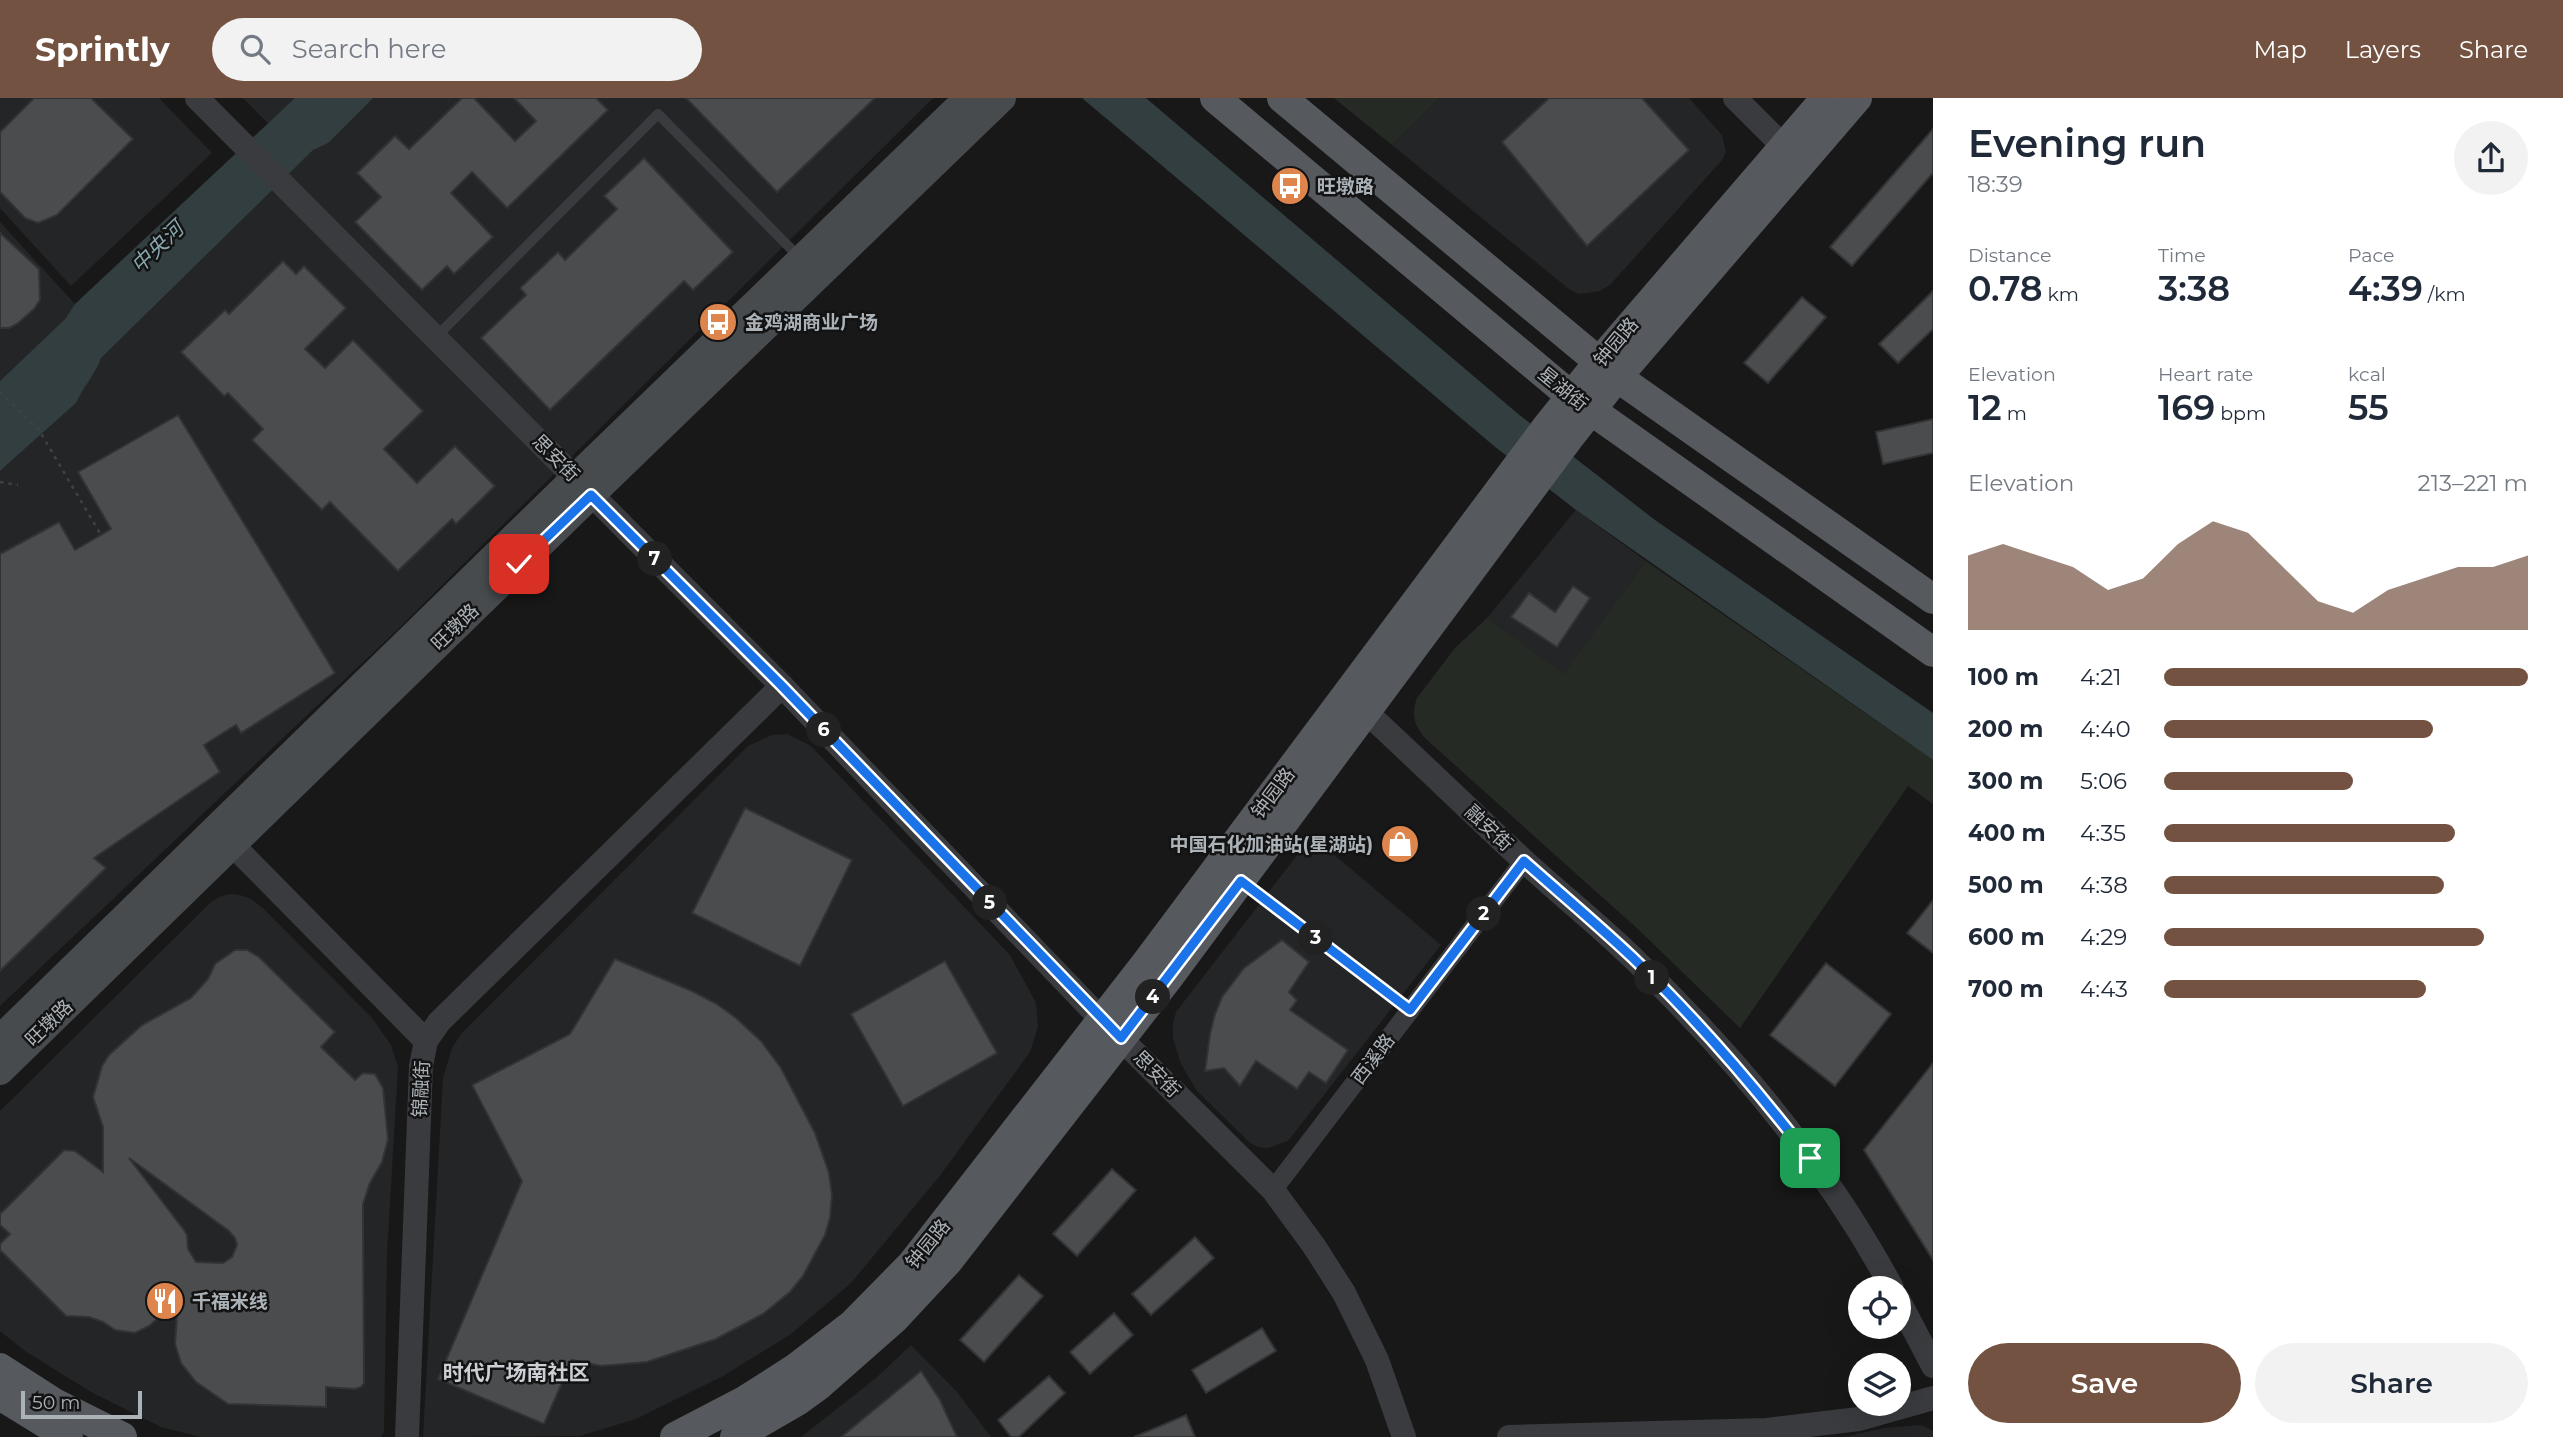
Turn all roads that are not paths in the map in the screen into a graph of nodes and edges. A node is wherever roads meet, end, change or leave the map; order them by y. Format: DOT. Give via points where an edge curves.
graph roads {
  1 [pos="197,98"];
  2 [pos="968,98"];
  3 [pos="1002,98"];
  4 [pos="1215,98"];
  5 [pos="1282,98"];
  6 [pos="1735,98"];
  7 [pos="1826,98"];
  8 [pos="1857,98"];
  9 [pos="1784,147"];
  10 [pos="801,258"];
  11 [pos="435,337"];
  12 [pos="1608,370"];
  13 [pos="1581,404"];
  14 [pos="583,486"];
  15 [pos="1933,600"];
  16 [pos="1933,652"];
  17 [pos="782,686"];
  18 [pos="1357,704"];
  19 [pos="224,836"];
  20 [pos="1524,861"];
  21 [pos="1241,881"];
  22 [pos="1410,1010"];
  23 [pos="1112,1029"];
  24 [pos="0,1039"];
  25 [pos="426,1041"];
  26 [pos="0,1071"];
  27 [pos="1273,1190"];
  28 [pos="1885,1276"];
  29 [pos="1911,1324"];
  30 [pos="1933,1366"];
  31 [pos="0,1368"];
  32 [pos="0,1395"];
  33 [pos="1933,1398"];
  34 [pos="68,1437"];
  35 [pos="122,1437"];
  36 [pos="407,1437"];
  37 [pos="675,1437"];
  38 [pos="735,1437"];
  39 [pos="1404,1437"];
  40 [pos="1509,1437"];
  1 -- 11 [label="street, 思安街"];
  2 -- 10 [label="main road, 旺墩路"];
  3 -- 14 [label="main road, 旺墩路"];
  4 -- 13 [label="main road, 星湖街"];
  5 -- 12 [label="main road"];
  6 -- 9 [label="street"];
  7 -- 9 [label="main road, 钟园路"];
  8 -- 12 [label="main road, 钟园路"];
  9 -- 12 [label="main road, 钟园路"];
  10 -- 11 [label="lane" via="658,114"];
  10 -- 14 [label="main road, 旺墩路"];
  11 -- 14 [label="street, 思安街"];
  12 -- 13 [label="main road, 钟园路"];
  12 -- 15 [label="main road"];
  13 -- 16 [label="main road, 星湖街"];
  13 -- 18 [label="main road, 钟园路"];
  14 -- 17 [label="street, 思安街"];
  14 -- 19 [label="main road, 旺墩路"];
  17 -- 23 [label="street, 思安街"];
  17 -- 25 [label="street" via="439,1022"];
  18 -- 20 [label="street, 融安街"];
  18 -- 21 [label="main road, 钟园路"];
  18 -- 23 [label="main road, 钟园路"];
  19 -- 24 [label="main road, 旺墩路"];
  19 -- 25 [label="street, 锦融街"];
  19 -- 26 [label="main road, 旺墩路"];
  20 -- 22 [label="street, 西溪路"];
  20 -- 28 [label="street, 融安街" via="1633,958 1761,1095 1852,1219"];
  21 -- 22 [label="lane"];
  21 -- 23 [label="main road, 钟园路"];
  22 -- 27 [label="street, 西溪路"];
  23 -- 27 [label="street, 思安街"];
  23 -- 37 [label="main road, 钟园路" via="875,1304 788,1374"];
  23 -- 38 [label="main road, 钟园路" via="948,1261 912,1301 808,1393"];
  25 -- 36 [label="street, 锦融街" via="421,1066"];
  27 -- 39 [label="street, 思安街" via="1344,1293 1377,1360"];
  29 -- 30 [label="street"];
  31 -- 35 [label="main road" via="56,1404"];
  32 -- 34 [label="main road"];
  33 -- 40 [label="street" via="1859,1419 1767,1430"];
}
